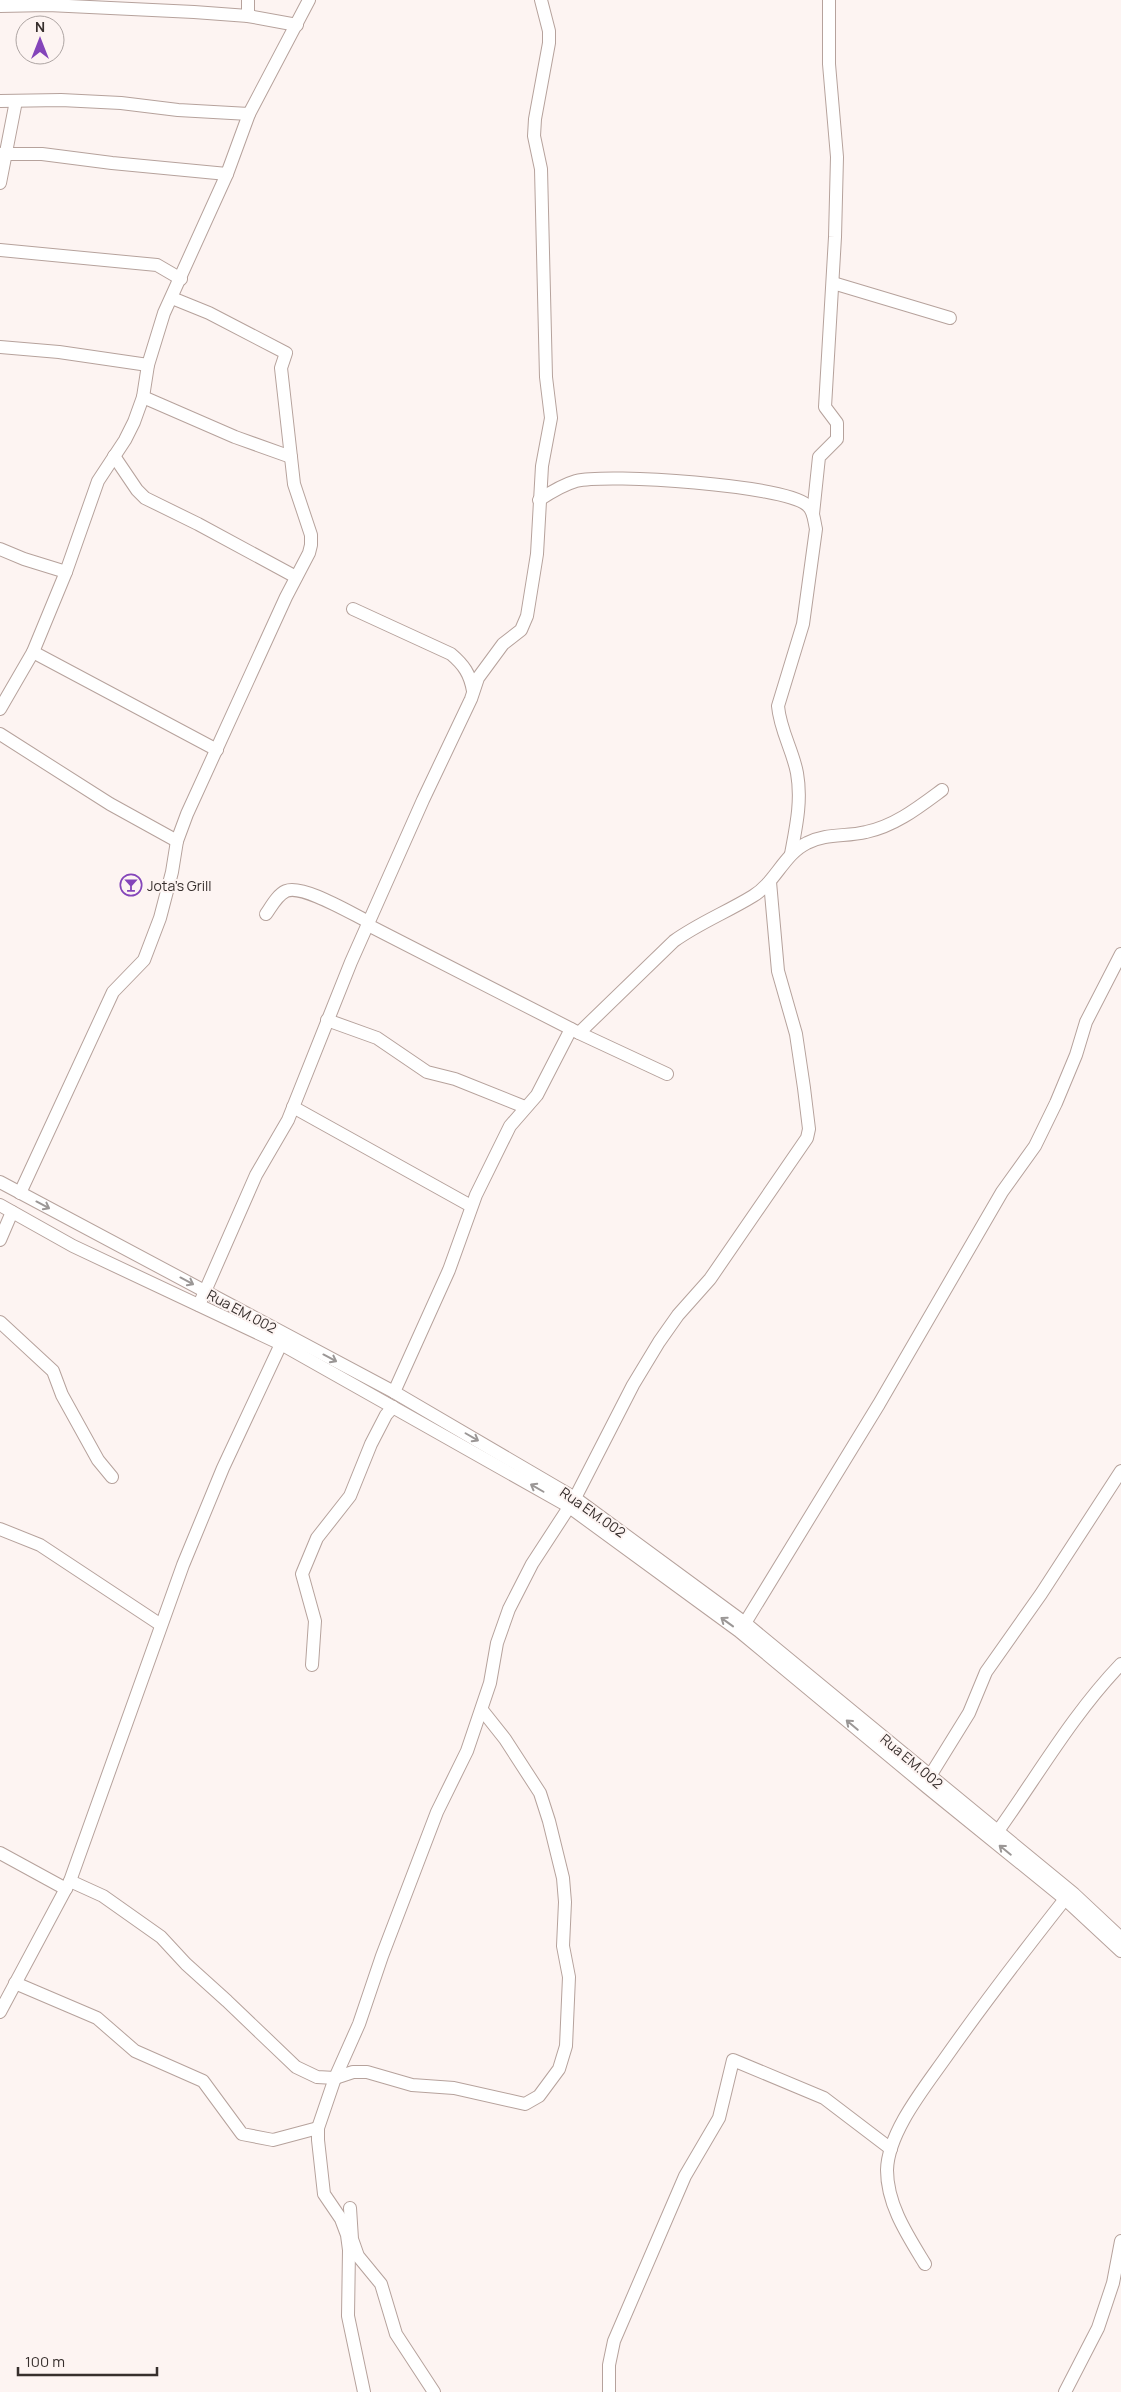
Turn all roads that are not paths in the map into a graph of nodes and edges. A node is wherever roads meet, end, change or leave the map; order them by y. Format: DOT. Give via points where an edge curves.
graph roads {
  1 [pos="248,0"];
  2 [pos="309,0"];
  3 [pos="541,0"];
  4 [pos="828,0"];
  5 [pos="0,6"];
  6 [pos="150,6"];
  7 [pos="248,16"];
  8 [pos="297,25"];
  9 [pos="16,101"];
  10 [pos="0,102"];
  11 [pos="249,114"];
  12 [pos="3,154"];
  13 [pos="227,174"];
  14 [pos="0,183"];
  15 [pos="0,250"];
  16 [pos="181,279"];
  17 [pos="833,283"];
  18 [pos="172,298"];
  19 [pos="950,318"];
  20 [pos="0,347"];
  21 [pos="148,365"];
  22 [pos="143,396"];
  23 [pos="114,456"];
  24 [pos="291,457"];
  25 [pos="539,500"];
  26 [pos="813,514"];
  27 [pos="0,549"];
  28 [pos="66,572"];
  29 [pos="296,577"];
  30 [pos="353,610"];
  31 [pos="33,652"];
  32 [pos="474,692"];
  33 [pos="0,709"];
  34 [pos="0,734"];
  35 [pos="217,750"];
  36 [pos="942,790"];
  37 [pos="177,841"];
  38 [pos="791,854"];
  39 [pos="770,882"];
  40 [pos="266,914"];
  41 [pos="368,924"];
  42 [pos="1121,954"];
  43 [pos="327,1020"];
  44 [pos="575,1030"];
  45 [pos="667,1074"];
  46 [pos="293,1107"];
  47 [pos="525,1107"];
  48 [pos="0,1182"];
  49 [pos="20,1193"];
  50 [pos="0,1205"];
  51 [pos="471,1206"];
  52 [pos="12,1212"];
  53 [pos="0,1240"];
  54 [pos="205,1291"];
  55 [pos="199,1305"];
  56 [pos="0,1322"];
  57 [pos="280,1344"];
  58 [pos="394,1392"];
  59 [pos="393,1407"];
  60 [pos="1121,1471"];
  61 [pos="112,1477"];
  62 [pos="572,1502"];
  63 [pos="0,1529"];
  64 [pos="745,1623"];
  65 [pos="161,1625"];
  66 [pos="1121,1664"];
  67 [pos="312,1665"];
  68 [pos="482,1710"];
  69 [pos="930,1776"];
  70 [pos="998,1832"];
  71 [pos="0,1853"];
  72 [pos="68,1885"];
  73 [pos="1065,1899"];
  74 [pos="1121,1938"];
  75 [pos="1121,1951"];
  76 [pos="16,1983"];
  77 [pos="0,2012"];
  78 [pos="335,2078"];
  79 [pos="318,2128"];
  80 [pos="891,2148"];
  81 [pos="350,2208"];
  82 [pos="1121,2241"];
  83 [pos="925,2264"];
  84 [pos="364,2392"];
  85 [pos="434,2392"];
  86 [pos="609,2392"];
  87 [pos="1064,2392"];
  1 -- 7 [label="street"];
  2 -- 8 [label="street"];
  3 -- 25 [label="street" via="548,22 549,43 534,136 541,170 546,377 551,418"];
  4 -- 17 [label="street" via="829,64 837,157"];
  5 -- 6 [label="street"];
  6 -- 7 [label="street"];
  7 -- 8 [label="street"];
  8 -- 11 [label="street"];
  9 -- 10 [label="street"];
  9 -- 11 [label="street" via="121,103"];
  9 -- 12 [label="street"];
  11 -- 13 [label="street"];
  12 -- 13 [label="street" via="42,154"];
  12 -- 14 [label="street"];
  13 -- 16 [label="street"];
  15 -- 16 [label="street" via="157,265"];
  16 -- 18 [label="street"];
  17 -- 19 [label="street"];
  17 -- 26 [label="street" via="825,407 837,423 837,439 819,457"];
  18 -- 21 [label="street"];
  18 -- 24 [label="street" via="209,313 286,353 281,368"];
  20 -- 21 [label="street"];
  21 -- 22 [label="street"];
  22 -- 23 [label="street" via="131,428"];
  22 -- 24 [label="street" via="234,437"];
  23 -- 28 [label="street" via="98,481"];
  23 -- 29 [label="street" via="145,498"];
  24 -- 29 [label="street" via="294,484 311,535 310,553"];
  25 -- 26 [label="street" via="577,481 612,478 659,480 719,485 793,498 807,505"];
  25 -- 32 [label="street" via="537,554 527,616 521,630 488,661"];
  26 -- 38 [label="street" via="816,529 802,624 778,706 800,791"];
  27 -- 28 [label="street"];
  28 -- 31 [label="street"];
  29 -- 35 [label="street"];
  30 -- 32 [label="street" via="451,654 464,665"];
  31 -- 33 [label="street"];
  31 -- 35 [label="street"];
  32 -- 41 [label="street"];
  34 -- 37 [label="street" via="110,804"];
  35 -- 37 [label="street"];
  36 -- 38 [label="street" via="884,827 865,833 830,835 806,843"];
  37 -- 49 [label="street" via="160,918 144,960 113,992"];
  38 -- 39 [label="street"];
  39 -- 44 [label="street" via="754,896 687,931"];
  39 -- 62 [label="street" via="778,971 796,1034 807,1138 716,1271 659,1342"];
  40 -- 41 [label="street" via="286,891 299,890"];
  41 -- 43 [label="street"];
  41 -- 44 [label="street"];
  42 -- 64 [label="street" via="1086,1022 1056,1104 1035,1146 1002,1192 874,1412"];
  43 -- 46 [label="street"];
  43 -- 47 [label="street" via="377,1038 427,1072"];
  44 -- 45 [label="street"];
  44 -- 47 [label="street" via="537,1095"];
  46 -- 51 [label="street"];
  46 -- 54 [label="street" via="248,1192"];
  47 -- 51 [label="street" via="510,1126"];
  48 -- 49 [label="street, Rua EM.002"];
  49 -- 54 [label="street, Rua EM.002, one-way"];
  50 -- 52 [label="street, Rua EM.002"];
  51 -- 58 [label="street" via="449,1270"];
  52 -- 53 [label="street"];
  52 -- 55 [label="street, Rua EM.002" via="73,1246"];
  54 -- 55 [label="street"];
  54 -- 58 [label="street, Rua EM.002, one-way"];
  55 -- 57 [label="street, Rua EM.002"];
  56 -- 61 [label="street" via="53,1370 62,1395 98,1460"];
  57 -- 59 [label="street, Rua EM.002"];
  57 -- 65 [label="street" via="223,1468"];
  58 -- 62 [label="street, Rua EM.002, one-way"];
  62 -- 59 [label="street, Rua EM.002, one-way"];
  59 -- 67 [label="street" via="371,1444 350,1496 317,1538 302,1574 315,1621"];
  60 -- 69 [label="street" via="986,1672 969,1712"];
  62 -- 64 [label="street, Rua EM.002"];
  62 -- 68 [label="street" via="532,1564 509,1610 497,1643"];
  73 -- 62 [label="street, Rua EM.002, one-way" via="738,1631"];
  63 -- 65 [label="street" via="40,1545"];
  64 -- 69 [label="street, Rua EM.002"];
  65 -- 72 [label="street"];
  66 -- 70 [label="street" via="1066,1731"];
  68 -- 78 [label="street" via="421,1852 359,2024"];
  68 -- 78 [label="street" via="540,1793 558,1856 565,1902 563,1946 569,1977 566,2046 559,2069 538,2096 525,2104 454,2088 412,2085 367,2072 353,2072"];
  69 -- 70 [label="street, Rua EM.002"];
  70 -- 74 [label="street, Rua EM.002" via="1074,1894"];
  71 -- 72 [label="street"];
  72 -- 76 [label="street"];
  72 -- 78 [label="street" via="103,1896 161,1937 296,2067 317,2076"];
  73 -- 75 [label="street, Rua EM.002"];
  73 -- 80 [label="street" via="992,1991 900,2128"];
  76 -- 77 [label="street"];
  76 -- 79 [label="street" via="97,2018 135,2052 203,2081 242,2134 273,2140"];
  78 -- 79 [label="street"];
  79 -- 84 [label="street" via="324,2194 347,2235 348,2316"];
  80 -- 83 [label="street" via="887,2170 890,2194 899,2221"];
  80 -- 86 [label="street" via="824,2098 734,2060 719,2118 685,2176 614,2341"];
  81 -- 85 [label="street" via="352,2239 358,2256 380,2284 399,2340"];
  82 -- 87 [label="street" via="1113,2283 1098,2328"];
}
